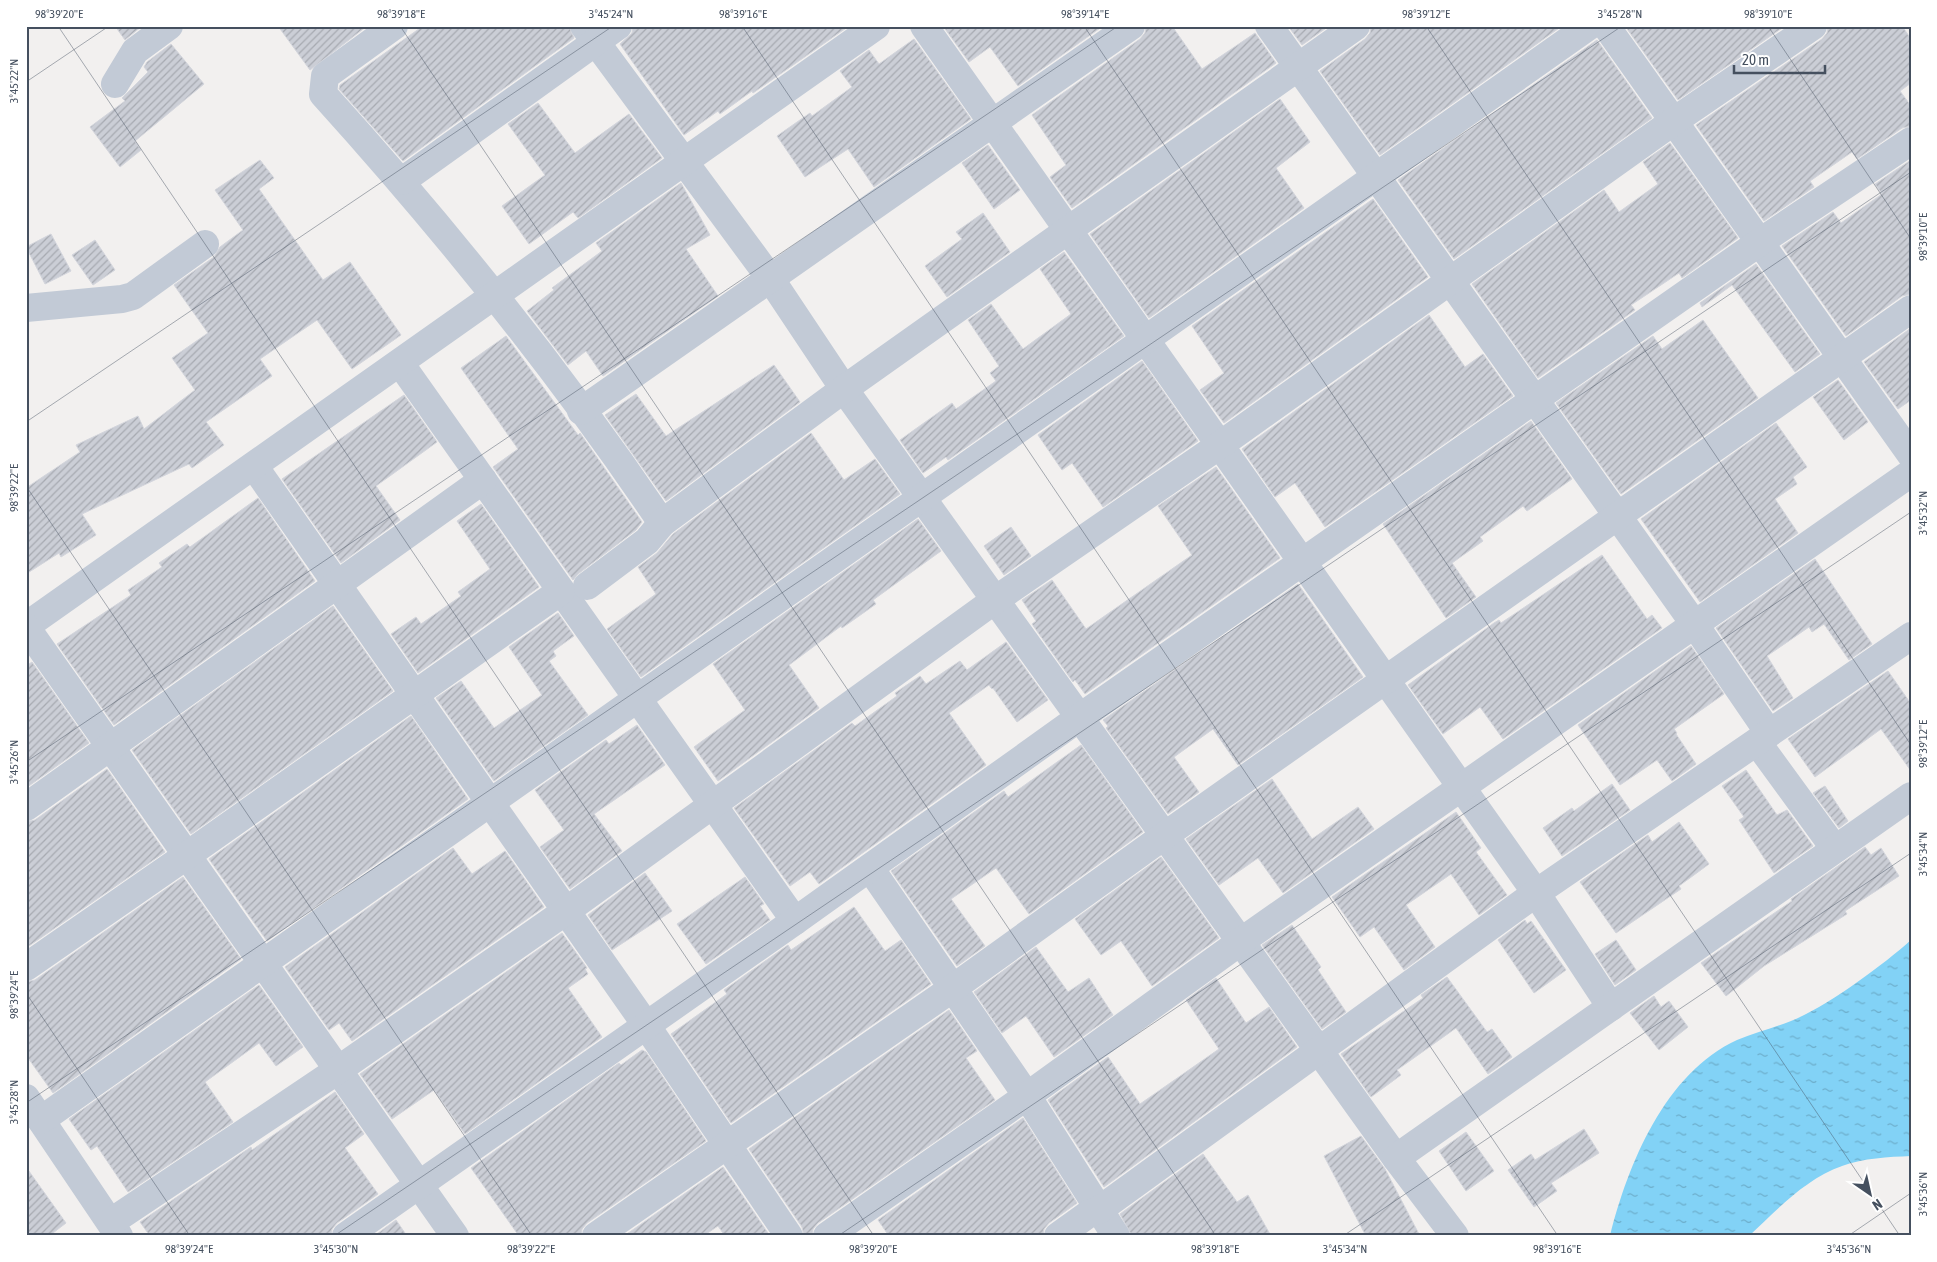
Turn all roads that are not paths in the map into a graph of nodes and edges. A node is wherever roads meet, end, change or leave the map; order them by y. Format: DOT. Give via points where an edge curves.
graph roads {
  1 [pos="169,26"];
  2 [pos="394,26"];
  3 [pos="618,26"];
  4 [pos="876,26"];
  5 [pos="924,26"];
  6 [pos="1131,26"];
  7 [pos="1269,26"];
  8 [pos="1356,26"];
  9 [pos="1589,26"];
  10 [pos="1606,26"];
  11 [pos="1813,26"];
  12 [pos="589,34"];
  13 [pos="1298,67"];
  14 [pos="114,84"];
  15 [pos="1674,121"];
  16 [pos="992,124"];
  17 [pos="1911,141"];
  18 [pos="686,162"];
  19 [pos="1376,177"];
  20 [pos="402,181"];
  21 [pos="1069,231"];
  22 [pos="1760,242"];
  23 [pos="204,244"];
  24 [pos="770,278"];
  25 [pos="1450,281"];
  26 [pos="495,296"];
  27 [pos="26,308"];
  28 [pos="1911,309"];
  29 [pos="1145,340"];
  30 [pos="1841,356"];
  31 [pos="400,363"];
  32 [pos="844,389"];
  33 [pos="1535,401"];
  34 [pos="581,411"];
  35 [pos="1220,445"];
  36 [pos="1911,455"];
  37 [pos="254,466"];
  38 [pos="1911,473"];
  39 [pos="483,480"];
  40 [pos="922,498"];
  41 [pos="1616,516"];
  42 [pos="662,523"];
  43 [pos="1304,563"];
  44 [pos="338,586"];
  45 [pos="574,588"];
  46 [pos="995,600"];
  47 [pos="1695,625"];
  48 [pos="26,627"];
  49 [pos="1911,636"];
  50 [pos="1385,680"];
  51 [pos="415,695"];
  52 [pos="638,698"];
  53 [pos="1079,718"];
  54 [pos="1763,737"];
  55 [pos="110,748"];
  56 [pos="1462,787"];
  57 [pos="1911,796"];
  58 [pos="490,803"];
  59 [pos="714,806"];
  60 [pos="26,807"];
  61 [pos="1164,836"];
  62 [pos="1835,849"];
  63 [pos="186,856"];
  64 [pos="870,868"];
  65 [pos="1536,893"];
  66 [pos="566,912"];
  67 [pos="796,921"];
  68 [pos="1240,942"];
  69 [pos="262,964"];
  70 [pos="26,967"];
  71 [pos="953,988"];
  72 [pos="1611,1007"];
  73 [pos="646,1025"];
  74 [pos="1318,1050"];
  75 [pos="338,1070"];
  76 [pos="1027,1096"];
  77 [pos="34,1109"];
  78 [pos="728,1145"];
  79 [pos="1396,1158"];
  80 [pos="419,1185"];
  81 [pos="1099,1210"];
  82 [pos="115,1229"];
  83 [pos="346,1236"];
  84 [pos="455,1236"];
  85 [pos="596,1236"];
  86 [pos="789,1236"];
  87 [pos="827,1236"];
  88 [pos="1058,1236"];
  89 [pos="1116,1236"];
  90 [pos="1455,1236"];
  1 -- 14 [label="street" via="135,51"];
  2 -- 20 [label="street" via="325,76 322,84 323,94"];
  3 -- 12 [label="street"];
  4 -- 18 [label="street"];
  5 -- 16 [label="street"];
  6 -- 16 [label="street"];
  7 -- 13 [label="street"];
  8 -- 13 [label="street"];
  9 -- 19 [label="street"];
  10 -- 15 [label="street"];
  11 -- 15 [label="street"];
  12 -- 18 [label="street"];
  12 -- 20 [label="street"];
  13 -- 19 [label="street"];
  13 -- 21 [label="street"];
  15 -- 22 [label="street"];
  15 -- 25 [label="street"];
  16 -- 21 [label="street"];
  16 -- 24 [label="street"];
  17 -- 22 [label="street"];
  18 -- 24 [label="street"];
  18 -- 26 [label="street"];
  19 -- 25 [label="street"];
  19 -- 29 [label="street"];
  20 -- 26 [label="street"];
  21 -- 29 [label="street"];
  21 -- 32 [label="street"];
  22 -- 30 [label="street"];
  22 -- 33 [label="street"];
  23 -- 27 [label="street" via="133,296 122,300"];
  24 -- 32 [label="street"];
  24 -- 34 [label="street"];
  25 -- 33 [label="street"];
  25 -- 35 [label="street"];
  26 -- 31 [label="street"];
  26 -- 34 [label="street"];
  28 -- 30 [label="street"];
  29 -- 35 [label="street"];
  29 -- 40 [label="street"];
  30 -- 36 [label="street"];
  30 -- 41 [label="street"];
  31 -- 37 [label="street"];
  31 -- 39 [label="street"];
  32 -- 40 [label="street"];
  32 -- 42 [label="street"];
  33 -- 41 [label="street"];
  33 -- 43 [label="street"];
  34 -- 42 [label="street"];
  35 -- 43 [label="street"];
  35 -- 46 [label="street"];
  37 -- 44 [label="street"];
  37 -- 48 [label="street"];
  38 -- 47 [label="street"];
  39 -- 44 [label="street"];
  39 -- 45 [label="street"];
  40 -- 46 [label="street"];
  40 -- 52 [label="street"];
  41 -- 47 [label="street"];
  41 -- 50 [label="street"];
  42 -- 45 [label="street" via="646,541"];
  43 -- 50 [label="street"];
  43 -- 53 [label="street"];
  44 -- 51 [label="street"];
  44 -- 55 [label="street"];
  45 -- 51 [label="street"];
  45 -- 52 [label="street"];
  46 -- 53 [label="street"];
  46 -- 59 [label="street"];
  47 -- 54 [label="street"];
  47 -- 56 [label="street"];
  48 -- 55 [label="street"];
  49 -- 54 [label="street"];
  50 -- 56 [label="street"];
  50 -- 61 [label="street"];
  51 -- 58 [label="street"];
  51 -- 63 [label="street"];
  52 -- 58 [label="street"];
  52 -- 59 [label="street"];
  53 -- 61 [label="street"];
  53 -- 64 [label="street"];
  54 -- 62 [label="street"];
  54 -- 65 [label="street"];
  55 -- 60 [label="street"];
  55 -- 63 [label="street"];
  56 -- 65 [label="street"];
  56 -- 68 [label="street"];
  57 -- 62 [label="street"];
  58 -- 66 [label="street"];
  58 -- 69 [label="street"];
  59 -- 66 [label="street"];
  59 -- 67 [label="street"];
  61 -- 68 [label="street"];
  61 -- 71 [label="street"];
  62 -- 72 [label="street"];
  63 -- 69 [label="street"];
  63 -- 70 [label="street"];
  64 -- 67 [label="street"];
  64 -- 71 [label="street"];
  65 -- 72 [label="street"];
  65 -- 74 [label="street"];
  66 -- 73 [label="street"];
  66 -- 75 [label="street"];
  67 -- 73 [label="street"];
  68 -- 74 [label="street"];
  68 -- 76 [label="street"];
  69 -- 75 [label="street"];
  69 -- 77 [label="street"];
  71 -- 76 [label="street"];
  71 -- 78 [label="street"];
  72 -- 79 [label="street"];
  73 -- 78 [label="street"];
  73 -- 80 [label="street"];
  74 -- 79 [label="street"];
  74 -- 81 [label="street"];
  75 -- 80 [label="street"];
  75 -- 82 [label="street"];
  76 -- 81 [label="street"];
  76 -- 87 [label="street"];
  77 -- 82 [label="street"];
  78 -- 85 [label="street"];
  78 -- 86 [label="street"];
  79 -- 90 [label="street"];
  80 -- 83 [label="street"];
  80 -- 84 [label="street"];
  81 -- 88 [label="street"];
  81 -- 89 [label="street"];
}
